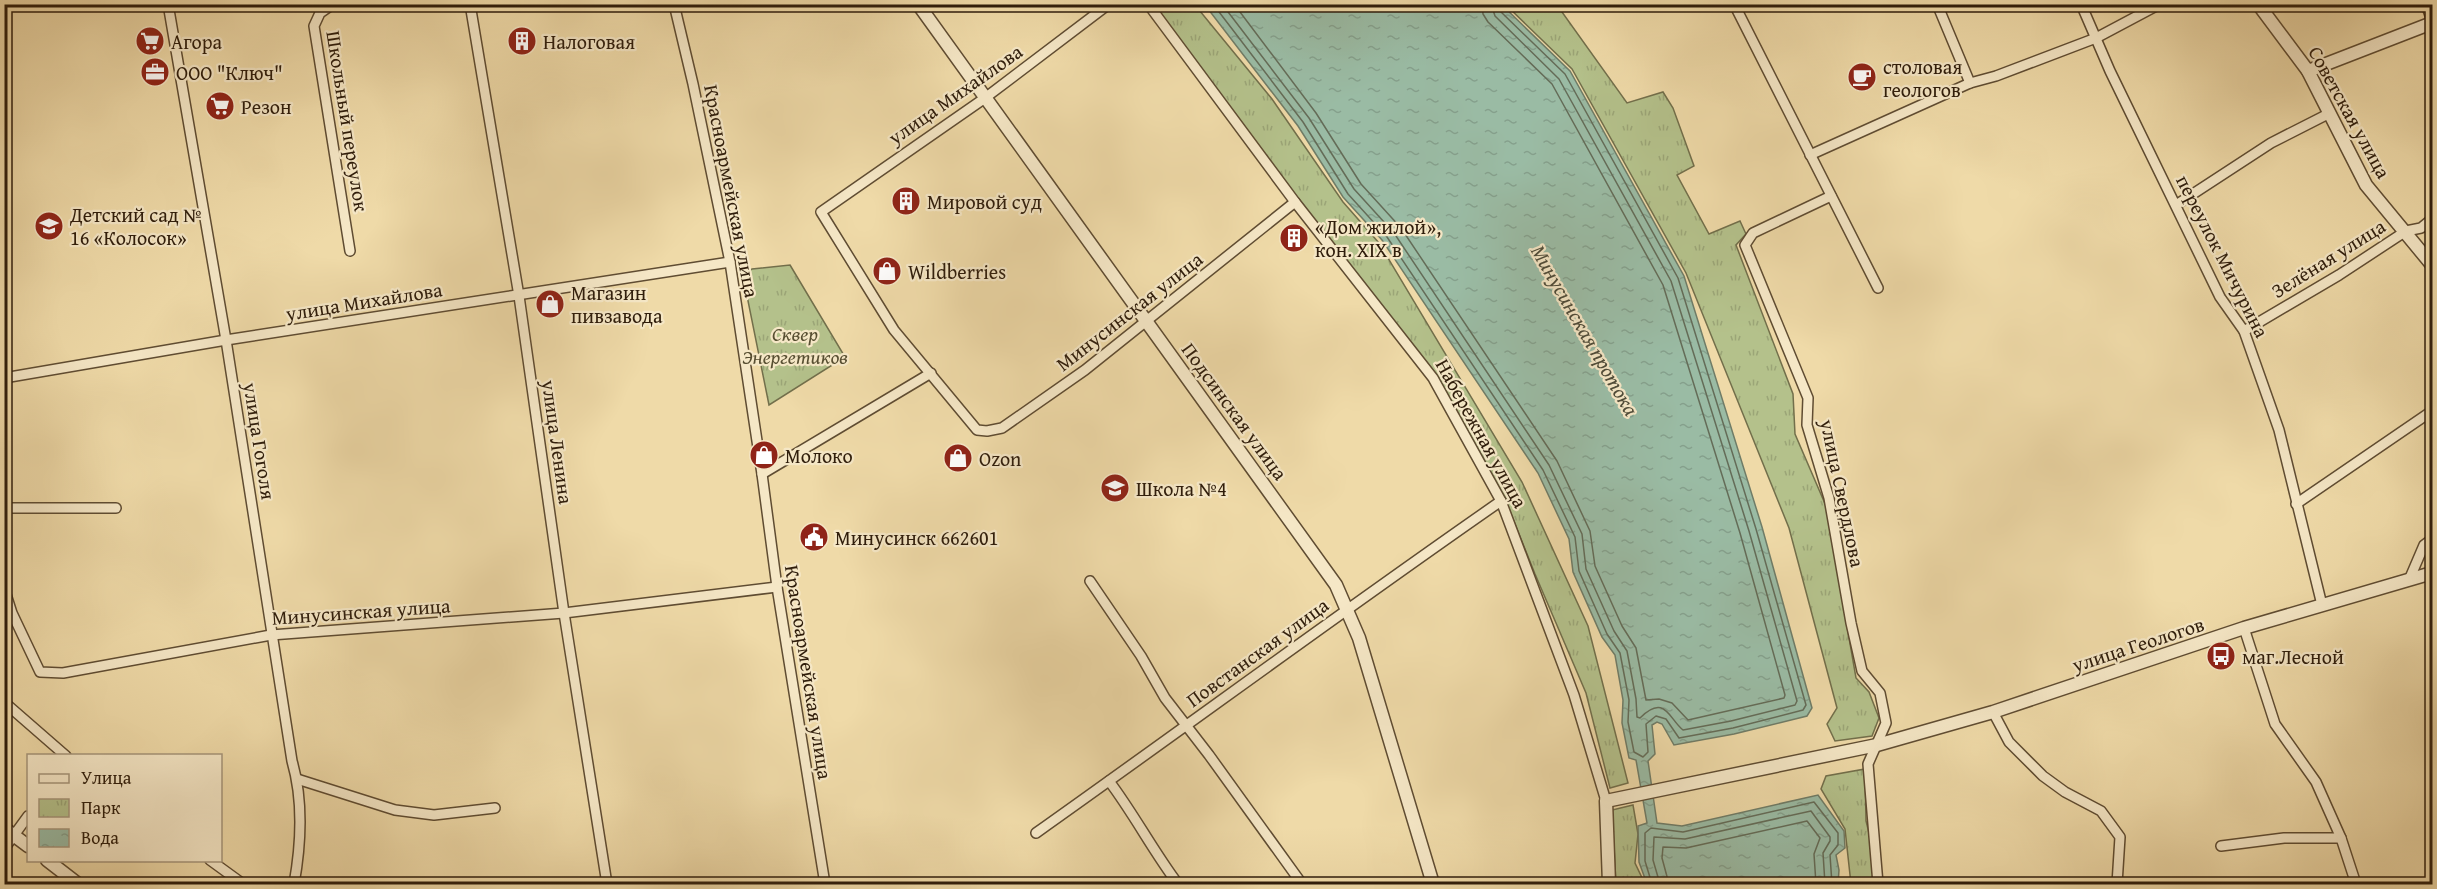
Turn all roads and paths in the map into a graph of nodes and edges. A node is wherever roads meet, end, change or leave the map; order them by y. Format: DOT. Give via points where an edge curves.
graph roads {
  1 [pos="168,4"];
  2 [pos="333,4"];
  3 [pos="470,4"];
  4 [pos="674,4"];
  5 [pos="918,4"];
  6 [pos="1109,4"];
  7 [pos="1148,4"];
  8 [pos="1734,4"];
  9 [pos="1937,4"];
  10 [pos="2080,4"];
  11 [pos="2160,4"];
  12 [pos="2258,4"];
  13 [pos="2426,4"];
  14 [pos="2433,22"];
  15 [pos="2096,38"];
  16 [pos="2308,71"];
  17 [pos="1970,83"];
  18 [pos="985,98"];
  19 [pos="2330,113"];
  20 [pos="1810,155"];
  21 [pos="1831,196"];
  22 [pos="1295,202"];
  23 [pos="2176,205"];
  24 [pos="2433,219"];
  25 [pos="2406,231"];
  26 [pos="350,251"];
  27 [pos="729,262"];
  28 [pos="2433,266"];
  29 [pos="1878,288"];
  30 [pos="519,296"];
  31 [pos="1146,321"];
  32 [pos="2244,331"];
  33 [pos="226,340"];
  34 [pos="931,373"];
  35 [pos="4,378"];
  36 [pos="2433,411"];
  37 [pos="762,474"];
  38 [pos="1501,501"];
  39 [pos="2296,504"];
  40 [pos="4,508"];
  41 [pos="116,508"];
  42 [pos="2433,539"];
  43 [pos="2433,573"];
  44 [pos="2409,580"];
  45 [pos="1090,581"];
  46 [pos="4,588"];
  47 [pos="777,588"];
  48 [pos="2322,605"];
  49 [pos="1347,608"];
  50 [pos="564,613"];
  51 [pos="2244,628"];
  52 [pos="271,635"];
  53 [pos="4,702"];
  54 [pos="1993,712"];
  55 [pos="1186,727"];
  56 [pos="1877,745"];
  57 [pos="64,754"];
  58 [pos="297,779"];
  59 [pos="1109,781"];
  60 [pos="1606,801"];
  61 [pos="495,808"];
  62 [pos="27,818"];
  63 [pos="4,828"];
  64 [pos="1036,832"];
  65 [pos="15,836"];
  66 [pos="2341,838"];
  67 [pos="27,845"];
  68 [pos="2221,846"];
  69 [pos="4,849"];
  70 [pos="48,862"];
  71 [pos="211,862"];
  72 [pos="78,885"];
  73 [pos="243,885"];
  74 [pos="294,885"];
  75 [pos="607,885"];
  76 [pos="825,885"];
  77 [pos="1178,885"];
  78 [pos="1302,885"];
  79 [pos="1433,885"];
  80 [pos="1609,885"];
  81 [pos="1878,885"];
  82 [pos="2116,885"];
  83 [pos="2356,885"];
  1 -- 33 [label="street, улица Гоголя"];
  2 -- 26 [label="street, Школьный переулок" via="320,13 314,26"];
  3 -- 30 [label="street, улица Ленина"];
  4 -- 27 [label="street, Красноармейская улица"];
  5 -- 18 [label="street, Подсинская улица"];
  6 -- 18 [label="street, улица Михайлова"];
  7 -- 22 [label="street, Набережная улица"];
  8 -- 20 [label="street"];
  9 -- 17 [label="street"];
  10 -- 15 [label="street, переулок Мичурина"];
  11 -- 15 [label="street"];
  12 -- 16 [label="street, Советская улица"];
  13 -- 14 [label="street"];
  14 -- 16 [label="street"];
  15 -- 17 [label="street"];
  15 -- 23 [label="street, переулок Мичурина"];
  16 -- 19 [label="street, Советская улица"];
  17 -- 20 [label="street"];
  18 -- 31 [label="street, Подсинская улица"];
  18 -- 34 [label="street, улица Михайлова" via="821,212 894,330"];
  19 -- 23 [label="street" via="2271,143"];
  19 -- 25 [label="street, Советская улица" via="2366,185"];
  20 -- 21 [label="street"];
  21 -- 29 [label="street"];
  21 -- 56 [label="street, улица Свердлова" via="1753,233 1745,245 1808,398 1807,425 1829,498 1862,671 1880,693 1886,723"];
  22 -- 31 [label="street, Минусинская улица"];
  22 -- 38 [label="street, Набережная улица" via="1433,378"];
  23 -- 32 [label="street, переулок Мичурина" via="2220,297"];
  24 -- 25 [label="street, Зелёная улица" via="2421,228"];
  25 -- 28 [label="street, Советская улица"];
  25 -- 32 [label="street, Зелёная улица"];
  27 -- 30 [label="street, улица Михайлова"];
  27 -- 37 [label="street, Красноармейская улица"];
  30 -- 33 [label="street, улица Михайлова"];
  30 -- 50 [label="street, улица Ленина"];
  31 -- 34 [label="street, Минусинская улица" via="1002,429 977,430"];
  31 -- 49 [label="street, Подсинская улица" via="1336,585"];
  32 -- 39 [label="street, переулок Мичурина" via="2279,430"];
  33 -- 35 [label="street, улица Михайлова"];
  33 -- 52 [label="street, улица Гоголя"];
  34 -- 37 [label="street"];
  36 -- 39 [label="street"];
  37 -- 47 [label="street, Красноармейская улица"];
  38 -- 49 [label="street, Повстанская улица"];
  38 -- 60 [label="street, Набережная улица" via="1574,695"];
  39 -- 48 [label="street, переулок Мичурина"];
  40 -- 41 [label="street"];
  42 -- 44 [label="street" via="2424,545"];
  43 -- 44 [label="street, улица Геологов"];
  44 -- 48 [label="street, улица Геологов"];
  45 -- 55 [label="street"];
  46 -- 52 [label="street, Минусинская улица" via="40,672 63,674"];
  47 -- 50 [label="street, Минусинская улица"];
  47 -- 76 [label="street, Красноармейская улица"];
  48 -- 51 [label="street, улица Геологов"];
  49 -- 55 [label="street, Повстанская улица"];
  49 -- 79 [label="street, Подсинская улица"];
  50 -- 52 [label="street, Минусинская улица"];
  50 -- 75 [label="street, улица Ленина"];
  51 -- 54 [label="street, улица Геологов"];
  51 -- 66 [label="street" via="2275,724 2316,782"];
  52 -- 58 [label="street, улица Гоголя"];
  53 -- 57 [label="street"];
  54 -- 56 [label="street, улица Геологов"];
  54 -- 82 [label="street" via="2009,742 2043,776 2101,811 2120,837"];
  55 -- 59 [label="street, Повстанская улица"];
  55 -- 78 [label="street"];
  56 -- 60 [label="street, улица Геологов"];
  56 -- 81 [label="street, улица Свердлова" via="1868,764"];
  58 -- 61 [label="street" via="395,810 434,814"];
  58 -- 74 [label="street, улица Гоголя" via="299,828"];
  59 -- 64 [label="street, Повстанская улица"];
  59 -- 77 [label="street"];
  60 -- 80 [label="street, Набережная улица"];
  62 -- 65 [label="street"];
  63 -- 65 [label="street"];
  65 -- 67 [label="street"];
  65 -- 69 [label="street"];
  66 -- 68 [label="street" via="2284,838"];
  66 -- 83 [label="street"];
  70 -- 72 [label="street"];
  71 -- 73 [label="street"];
}
